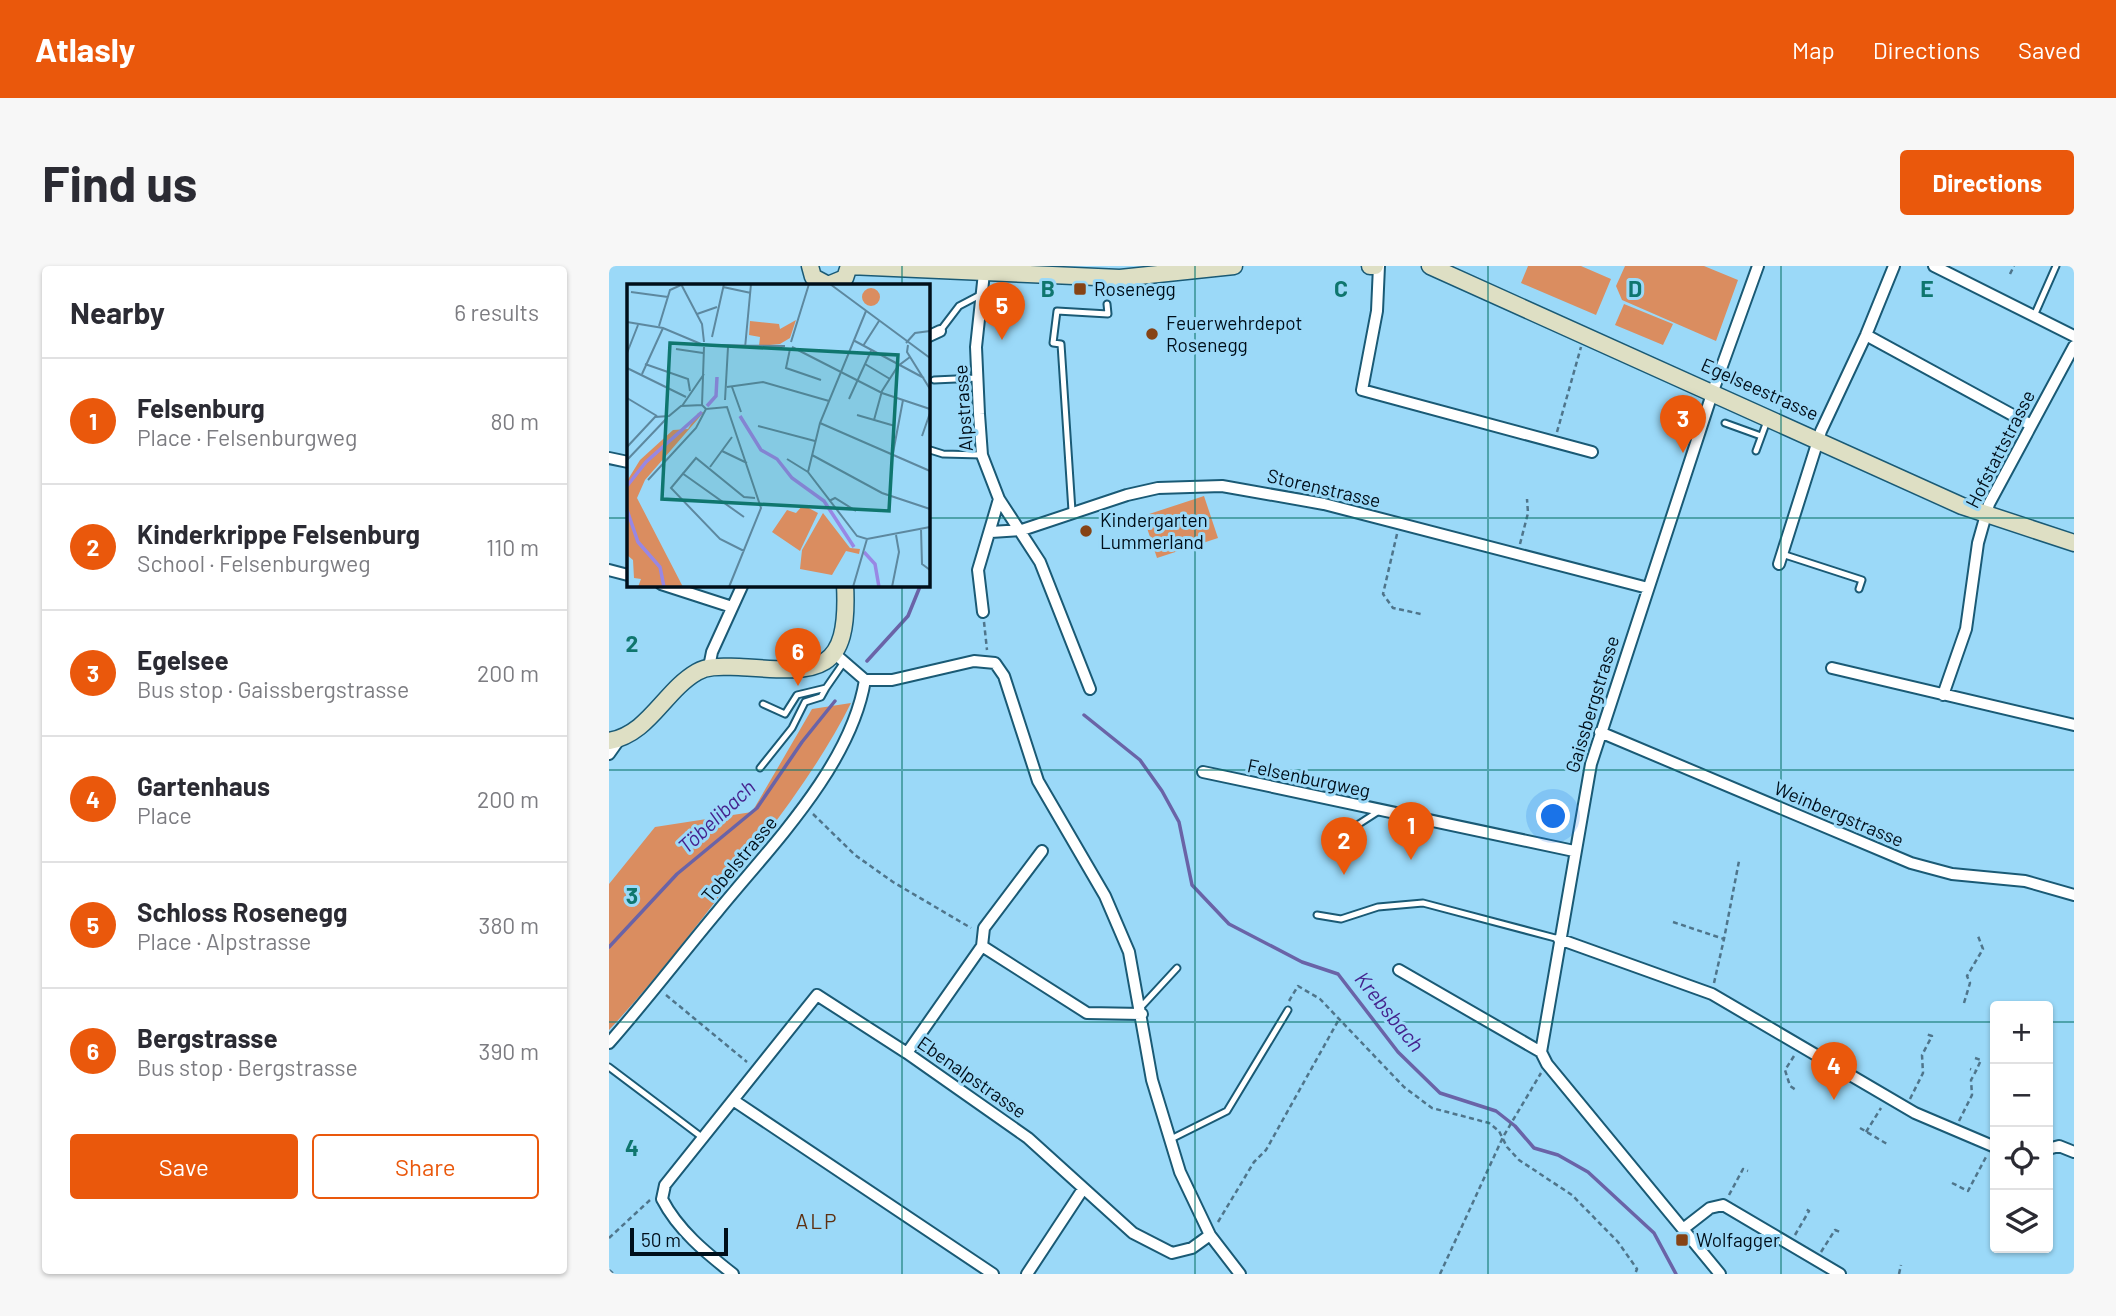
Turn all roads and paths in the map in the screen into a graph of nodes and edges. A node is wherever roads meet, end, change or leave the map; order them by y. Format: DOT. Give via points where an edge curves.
graph roads {
  1 [pos="809,266"];
  2 [pos="849,266"];
  3 [pos="1234,266"];
  4 [pos="1375,266"];
  5 [pos="1430,266"];
  6 [pos="1758,266"];
  7 [pos="1894,266"];
  8 [pos="1934,266"];
  9 [pos="2014,266"];
  10 [pos="2056,266"];
  11 [pos="1094,272"];
  12 [pos="984,273"];
  13 [pos="2010,274"];
  14 [pos="825,284"];
  15 [pos="832,284"];
  16 [pos="983,294"];
  17 [pos="1107,304"];
  18 [pos="2034,316"];
  19 [pos="940,331"];
  20 [pos="1585,334"];
  21 [pos="1867,335"];
  22 [pos="929,336"];
  23 [pos="2074,337"];
  24 [pos="2074,346"];
  25 [pos="978,378"];
  26 [pos="934,380"];
  27 [pos="1713,391"];
  28 [pos="1768,416"];
  29 [pos="1725,424"];
  30 [pos="2031,425"];
  31 [pos="1761,436"];
  32 [pos="1819,439"];
  33 [pos="1554,442"];
  34 [pos="929,450"];
  35 [pos="1756,451"];
  36 [pos="1592,452"];
  37 [pos="982,455"];
  38 [pos="609,458"];
  39 [pos="627,462"];
  40 [pos="999,499"];
  41 [pos="1527,499"];
  42 [pos="1072,511"];
  43 [pos="1985,515"];
  44 [pos="1400,524"];
  45 [pos="1022,530"];
  46 [pos="991,532"];
  47 [pos="2074,543"];
  48 [pos="1517,554"];
  49 [pos="1780,559"];
  50 [pos="609,570"];
  51 [pos="627,575"];
  52 [pos="667,586"];
  53 [pos="742,586"];
  54 [pos="845,586"];
  55 [pos="1648,588"];
  56 [pos="1859,589"];
  57 [pos="732,607"];
  58 [pos="983,612"];
  59 [pos="1421,614"];
  60 [pos="839,658"];
  61 [pos="986,660"];
  62 [pos="709,667"];
  63 [pos="1832,668"];
  64 [pos="865,680"];
  65 [pos="826,688"];
  66 [pos="1090,689"];
  67 [pos="1944,695"];
  68 [pos="762,704"];
  69 [pos="2074,725"];
  70 [pos="1600,732"];
  71 [pos="615,739"];
  72 [pos="609,754"];
  73 [pos="760,768"];
  74 [pos="1202,772"];
  75 [pos="805,807"];
  76 [pos="1379,811"];
  77 [pos="1348,831"];
  78 [pos="1042,851"];
  79 [pos="1574,851"];
  80 [pos="1739,861"];
  81 [pos="2074,895"];
  82 [pos="1317,915"];
  83 [pos="1673,922"];
  84 [pos="1978,936"];
  85 [pos="1559,939"];
  86 [pos="1724,939"];
  87 [pos="982,946"];
  88 [pos="1177,968"];
  89 [pos="1399,970"];
  90 [pos="658,987"];
  91 [pos="1712,994"];
  92 [pos="1290,999"];
  93 [pos="1964,1003"];
  94 [pos="1141,1010"];
  95 [pos="1288,1010"];
  96 [pos="1338,1021"];
  97 [pos="1926,1034"];
  98 [pos="609,1043"];
  99 [pos="1801,1044"];
  100 [pos="1921,1044"];
  101 [pos="1927,1046"];
  102 [pos="907,1052"];
  103 [pos="1541,1052"];
  104 [pos="1975,1058"];
  105 [pos="1547,1065"];
  106 [pos="609,1067"];
  107 [pos="755,1069"];
  108 [pos="1971,1069"];
  109 [pos="1976,1071"];
  110 [pos="1915,1076"];
  111 [pos="1921,1078"];
  112 [pos="1910,1088"];
  113 [pos="1915,1089"];
  114 [pos="1796,1090"];
  115 [pos="1888,1096"];
  116 [pos="733,1100"];
  117 [pos="1962,1101"];
  118 [pos="1968,1104"];
  119 [pos="1906,1107"];
  120 [pos="1958,1110"];
  121 [pos="1964,1113"];
  122 [pos="1860,1128"];
  123 [pos="1954,1130"];
  124 [pos="1866,1132"];
  125 [pos="1503,1137"];
  126 [pos="703,1138"];
  127 [pos="1168,1140"];
  128 [pos="1887,1144"];
  129 [pos="1990,1145"];
  130 [pos="2053,1148"];
  131 [pos="2074,1152"];
  132 [pos="1990,1154"];
  133 [pos="1748,1171"];
  134 [pos="1952,1183"];
  135 [pos="665,1185"];
  136 [pos="1083,1189"];
  137 [pos="1723,1205"];
  138 [pos="1806,1209"];
  139 [pos="1683,1229"];
  140 [pos="1840,1232"];
  141 [pos="1210,1235"];
  142 [pos="609,1238"];
  143 [pos="1789,1244"];
  144 [pos="1816,1260"];
  145 [pos="1902,1265"];
  146 [pos="609,1270"];
  147 [pos="614,1274"];
  148 [pos="733,1274"];
  149 [pos="993,1274"];
  150 [pos="1027,1274"];
  151 [pos="1240,1274"];
  152 [pos="1440,1274"];
  153 [pos="1635,1274"];
  154 [pos="1720,1274"];
  155 [pos="1840,1274"];
  156 [pos="1899,1274"];
  1 -- 14 [label="main road" via="817,281"];
  2 -- 12 [label="main road"];
  2 -- 15 [label="main road" via="840,282"];
  3 -- 11 [label="main road" via="1134,277"];
  4 -- 33 [label="street" via="1377,312 1362,390"];
  5 -- 20 [label="main road, Egelseestrasse"];
  6 -- 27 [label="street, Gaissbergstrasse"];
  7 -- 21 [label="street"];
  8 -- 18 [label="street"];
  9 -- 13 [label="path"];
  10 -- 18 [label="lane"];
  11 -- 12 [label="main road"];
  12 -- 16 [label="street, Alpstrasse"];
  16 -- 19 [label="lane" via="959,306"];
  16 -- 25 [label="street, Alpstrasse" via="976,347"];
  17 -- 42 [label="lane" via="1108,314 1057,311 1053,343 1062,344"];
  18 -- 23 [label="street"];
  19 -- 22 [label="street"];
  20 -- 27 [label="main road, Egelseestrasse"];
  20 -- 33 [label="path"];
  21 -- 30 [label="street"];
  21 -- 32 [label="street"];
  24 -- 30 [label="street, Hofstattstrasse"];
  25 -- 26 [label="lane"];
  25 -- 37 [label="street, Alpstrasse"];
  27 -- 28 [label="main road, Egelseestrasse"];
  27 -- 55 [label="street, Gaissbergstrasse"];
  28 -- 31 [label="lane"];
  28 -- 32 [label="main road, Egelseestrasse"];
  29 -- 31 [label="lane"];
  30 -- 43 [label="street, Hofstattstrasse"];
  31 -- 35 [label="lane"];
  32 -- 43 [label="main road, Egelseestrasse"];
  32 -- 49 [label="street"];
  33 -- 36 [label="street"];
  34 -- 37 [label="lane"];
  37 -- 40 [label="street, Alpstrasse"];
  38 -- 39 [label="street"];
  40 -- 45 [label="street, Alpstrasse"];
  40 -- 46 [label="street"];
  41 -- 48 [label="path"];
  42 -- 44 [label="street, Storenstrasse" via="1158,488 1222,486 1278,494"];
  42 -- 45 [label="street, Storenstrasse"];
  43 -- 47 [label="main road, Egelseestrasse"];
  43 -- 67 [label="street, Hofstattstrasse" via="1966,629"];
  44 -- 48 [label="street, Storenstrasse"];
  44 -- 59 [label="path" via="1383,594 1394,608"];
  45 -- 46 [label="street, Storenstrasse"];
  45 -- 66 [label="street, Alpstrasse" via="1055,596"];
  46 -- 58 [label="street" via="978,570"];
  48 -- 55 [label="street, Storenstrasse"];
  49 -- 56 [label="lane" via="1862,580"];
  50 -- 51 [label="street"];
  52 -- 57 [label="street"];
  53 -- 57 [label="street"];
  54 -- 60 [label="main road" via="845,630"];
  55 -- 70 [label="street, Gaissbergstrasse"];
  57 -- 62 [label="street"];
  58 -- 61 [label="path"];
  60 -- 62 [label="main road" via="802,670"];
  60 -- 64 [label="street"];
  60 -- 65 [label="lane"];
  61 -- 64 [label="street" via="892,680"];
  61 -- 94 [label="street" via="995,663 1004,676 1038,781 1105,896 1129,952"];
  62 -- 71 [label="main road" via="689,677 645,722"];
  63 -- 67 [label="street"];
  64 -- 75 [label="street, Tobelstrasse" via="853,723"];
  65 -- 68 [label="lane" via="797,695 785,715"];
  65 -- 73 [label="lane" via="821,697 805,702 792,728"];
  67 -- 69 [label="street"];
  70 -- 79 [label="street, Gaissbergstrasse"];
  70 -- 81 [label="street, Weinbergstrasse" via="1911,863 1952,874 2025,881"];
  71 -- 72 [label="street"];
  74 -- 76 [label="street, Felsenburgweg"];
  75 -- 87 [label="path" via="855,855 973,928"];
  75 -- 90 [label="street, Tobelstrasse"];
  76 -- 77 [label="lane"];
  76 -- 79 [label="street, Felsenburgweg"];
  78 -- 87 [label="street" via="984,928"];
  79 -- 85 [label="street, Gaissbergstrasse"];
  80 -- 86 [label="path"];
  82 -- 85 [label="lane" via="1341,919 1378,907 1423,903"];
  83 -- 86 [label="path"];
  84 -- 93 [label="path" via="1983,949 1967,976 1971,983"];
  85 -- 91 [label="street"];
  85 -- 103 [label="street, Gaissbergstrasse"];
  86 -- 91 [label="path"];
  87 -- 94 [label="street" via="1087,1013"];
  87 -- 102 [label="street"];
  88 -- 94 [label="lane"];
  89 -- 103 [label="street"];
  90 -- 98 [label="street, Tobelstrasse"];
  90 -- 107 [label="path"];
  91 -- 99 [label="street"];
  92 -- 96 [label="path" via="1298,986 1320,999"];
  94 -- 127 [label="street"];
  95 -- 127 [label="lane" via="1227,1111"];
  96 -- 125 [label="path" via="1431,1108 1489,1123"];
  96 -- 141 [label="path" via="1266,1150"];
  97 -- 101 [label="path" via="1932,1036"];
  99 -- 114 [label="path" via="1786,1070 1790,1086"];
  99 -- 115 [label="street"];
  100 -- 101 [label="path"];
  101 -- 111 [label="path"];
  102 -- 107 [label="street, Ebenalpstrasse" via="817,995"];
  102 -- 136 [label="street, Ebenalpstrasse" via="1028,1138"];
  103 -- 105 [label="street"];
  104 -- 109 [label="path" via="1980,1060"];
  105 -- 125 [label="path"];
  105 -- 139 [label="street"];
  106 -- 126 [label="lane"];
  107 -- 116 [label="street, Ebenalpstrasse"];
  108 -- 109 [label="path"];
  109 -- 118 [label="path"];
  110 -- 111 [label="path"];
  111 -- 113 [label="path"];
  112 -- 113 [label="path"];
  113 -- 119 [label="path"];
  115 -- 119 [label="street"];
  115 -- 124 [label="path"];
  116 -- 126 [label="street, Ebenalpstrasse"];
  116 -- 149 [label="street"];
  117 -- 118 [label="path"];
  118 -- 121 [label="path"];
  119 -- 123 [label="street"];
  120 -- 121 [label="path"];
  121 -- 123 [label="path"];
  122 -- 124 [label="path"];
  123 -- 129 [label="street"];
  124 -- 128 [label="path"];
  125 -- 152 [label="path"];
  125 -- 153 [label="path" via="1519,1160 1572,1195 1618,1242 1637,1269"];
  126 -- 135 [label="street, Ebenalpstrasse"];
  127 -- 141 [label="street"];
  130 -- 131 [label="street"];
  132 -- 134 [label="path" via="1968,1191"];
  133 -- 137 [label="path" via="1743,1169"];
  135 -- 142 [label="path"];
  135 -- 148 [label="street" via="662,1199 672,1219"];
  136 -- 141 [label="street, Ebenalpstrasse" via="1133,1233 1171,1253 1192,1248"];
  136 -- 150 [label="street"];
  137 -- 139 [label="street" via="1710,1208"];
  137 -- 143 [label="street"];
  138 -- 143 [label="path" via="1809,1211"];
  139 -- 154 [label="street"];
  140 -- 144 [label="path" via="1835,1230"];
  141 -- 151 [label="street"];
  143 -- 144 [label="street"];
  144 -- 155 [label="street"];
  145 -- 156 [label="path"];
  146 -- 147 [label="path"];
}
